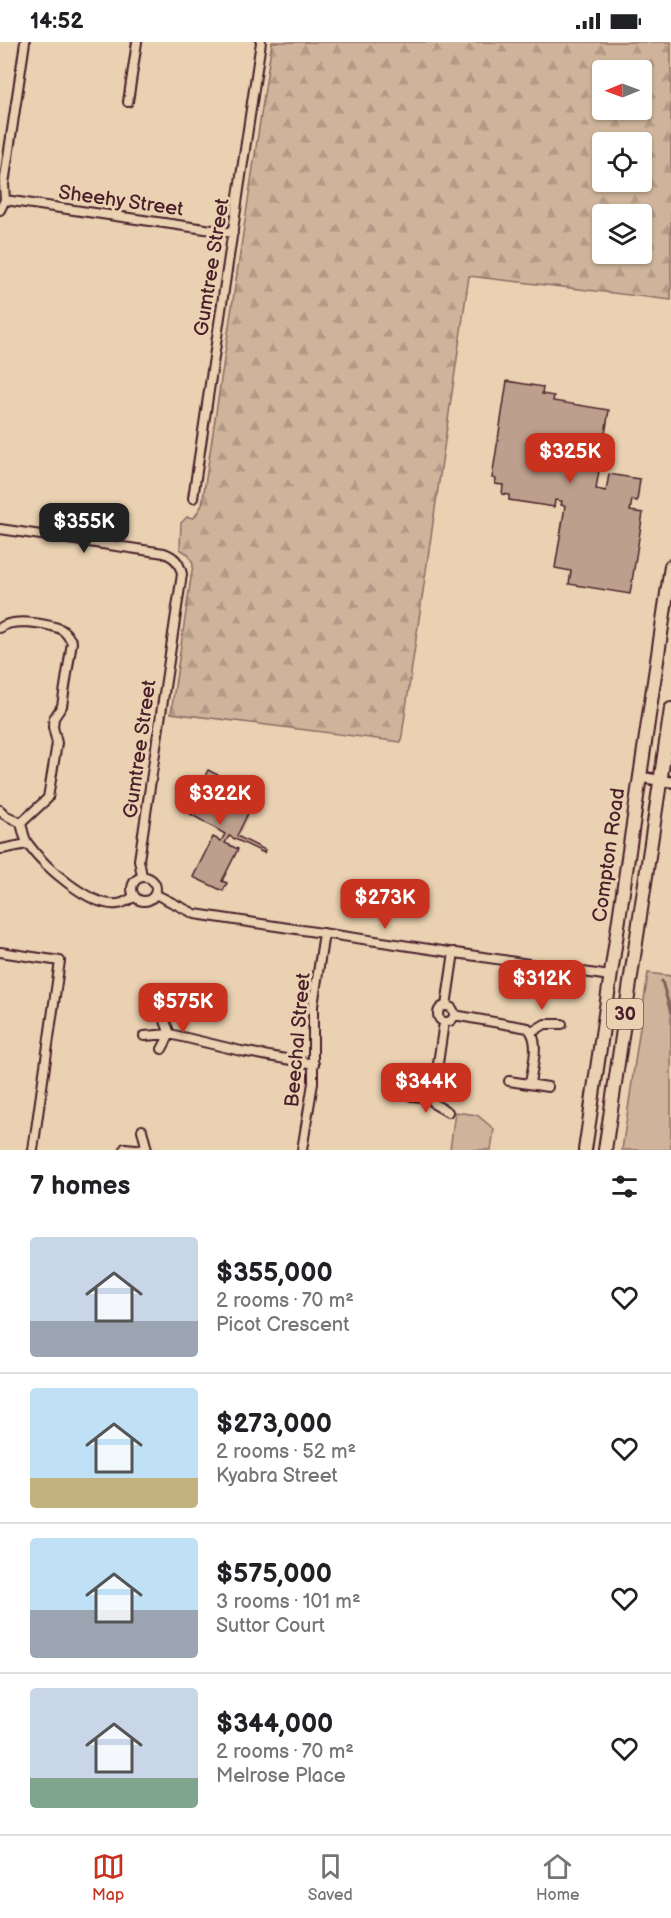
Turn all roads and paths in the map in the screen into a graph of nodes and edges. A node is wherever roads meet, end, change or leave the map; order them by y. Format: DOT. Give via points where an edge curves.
graph roads {
  1 [pos="26,42"];
  2 [pos="137,42"];
  3 [pos="261,42"];
  4 [pos="128,102"];
  5 [pos="5,200"];
  6 [pos="0,210"];
  7 [pos="233,233"];
  8 [pos="193,498"];
  9 [pos="0,529"];
  10 [pos="671,566"];
  11 [pos="0,628"];
  12 [pos="671,709"];
  13 [pos="639,777"];
  14 [pos="666,782"];
  15 [pos="671,800"];
  16 [pos="658,806"];
  17 [pos="0,810"];
  18 [pos="21,823"];
  19 [pos="27,844"];
  20 [pos="2,849"];
  21 [pos="142,876"];
  22 [pos="155,894"];
  23 [pos="134,897"];
  24 [pos="324,933"];
  25 [pos="0,952"];
  26 [pos="454,952"];
  27 [pos="610,976"];
  28 [pos="446,1006"];
  29 [pos="163,1016"];
  30 [pos="454,1016"];
  31 [pos="444,1022"];
  32 [pos="562,1024"];
  33 [pos="532,1032"];
  34 [pos="170,1034"];
  35 [pos="144,1036"];
  36 [pos="162,1049"];
  37 [pos="314,1064"];
  38 [pos="509,1081"];
  39 [pos="530,1084"];
  40 [pos="548,1086"];
  41 [pos="411,1096"];
  42 [pos="433,1098"];
  43 [pos="448,1112"];
  44 [pos="142,1130"];
  45 [pos="125,1148"];
  46 [pos="33,1150"];
  47 [pos="146,1150"];
  48 [pos="302,1150"];
  49 [pos="585,1150"];
  50 [pos="605,1150"];
  1 -- 5 [label="street" via="4,184"];
  2 -- 4 [label="street"];
  3 -- 7 [label="street, Gumtree Street"];
  5 -- 6 [label="street"];
  5 -- 7 [label="street, Sheehy Street"];
  7 -- 8 [label="street, Gumtree Street"];
  9 -- 21 [label="street, Gumtree Street" via="174,556 182,574 139,860"];
  10 -- 13 [label="main road, Compton Road / 30"];
  11 -- 18 [label="street" via="15,622 59,628 72,642 62,706 54,718 57,743 48,798"];
  12 -- 14 [label="main road, Compton Road / 30"];
  13 -- 14 [label="street"];
  13 -- 27 [label="main road, Compton Road / 30"];
  14 -- 16 [label="main road, Compton Road / 30"];
  15 -- 16 [label="main road"];
  16 -- 50 [label="main road, Compton Road / 30"];
  17 -- 18 [label="street"];
  18 -- 19 [label="street"];
  19 -- 20 [label="street"];
  19 -- 23 [label="street" via="54,872 94,899 120,904"];
  21 -- 22 [label="street" via="154,881"];
  21 -- 23 [label="street" via="132,885"];
  22 -- 23 [label="street" via="144,901"];
  22 -- 24 [label="street" via="195,914"];
  24 -- 26 [label="street"];
  24 -- 37 [label="street, Beechal Street" via="313,1006"];
  25 -- 46 [label="street" via="60,961"];
  26 -- 27 [label="street"];
  26 -- 28 [label="street"];
  27 -- 49 [label="main road, Compton Road / 30"];
  28 -- 30 [label="street"];
  28 -- 31 [label="street" via="438,1013"];
  29 -- 34 [label="street"];
  30 -- 31 [label="street"];
  30 -- 33 [label="street" via="524,1026"];
  31 -- 42 [label="street"];
  32 -- 33 [label="street" via="545,1024"];
  33 -- 39 [label="street" via="535,1046"];
  34 -- 35 [label="street"];
  34 -- 36 [label="street"];
  34 -- 37 [label="street"];
  37 -- 48 [label="street, Beechal Street"];
  38 -- 39 [label="street"];
  39 -- 40 [label="street"];
  41 -- 42 [label="street"];
  42 -- 43 [label="street" via="434,1104"];
  44 -- 47 [label="street"];
  45 -- 47 [label="street"];
}
